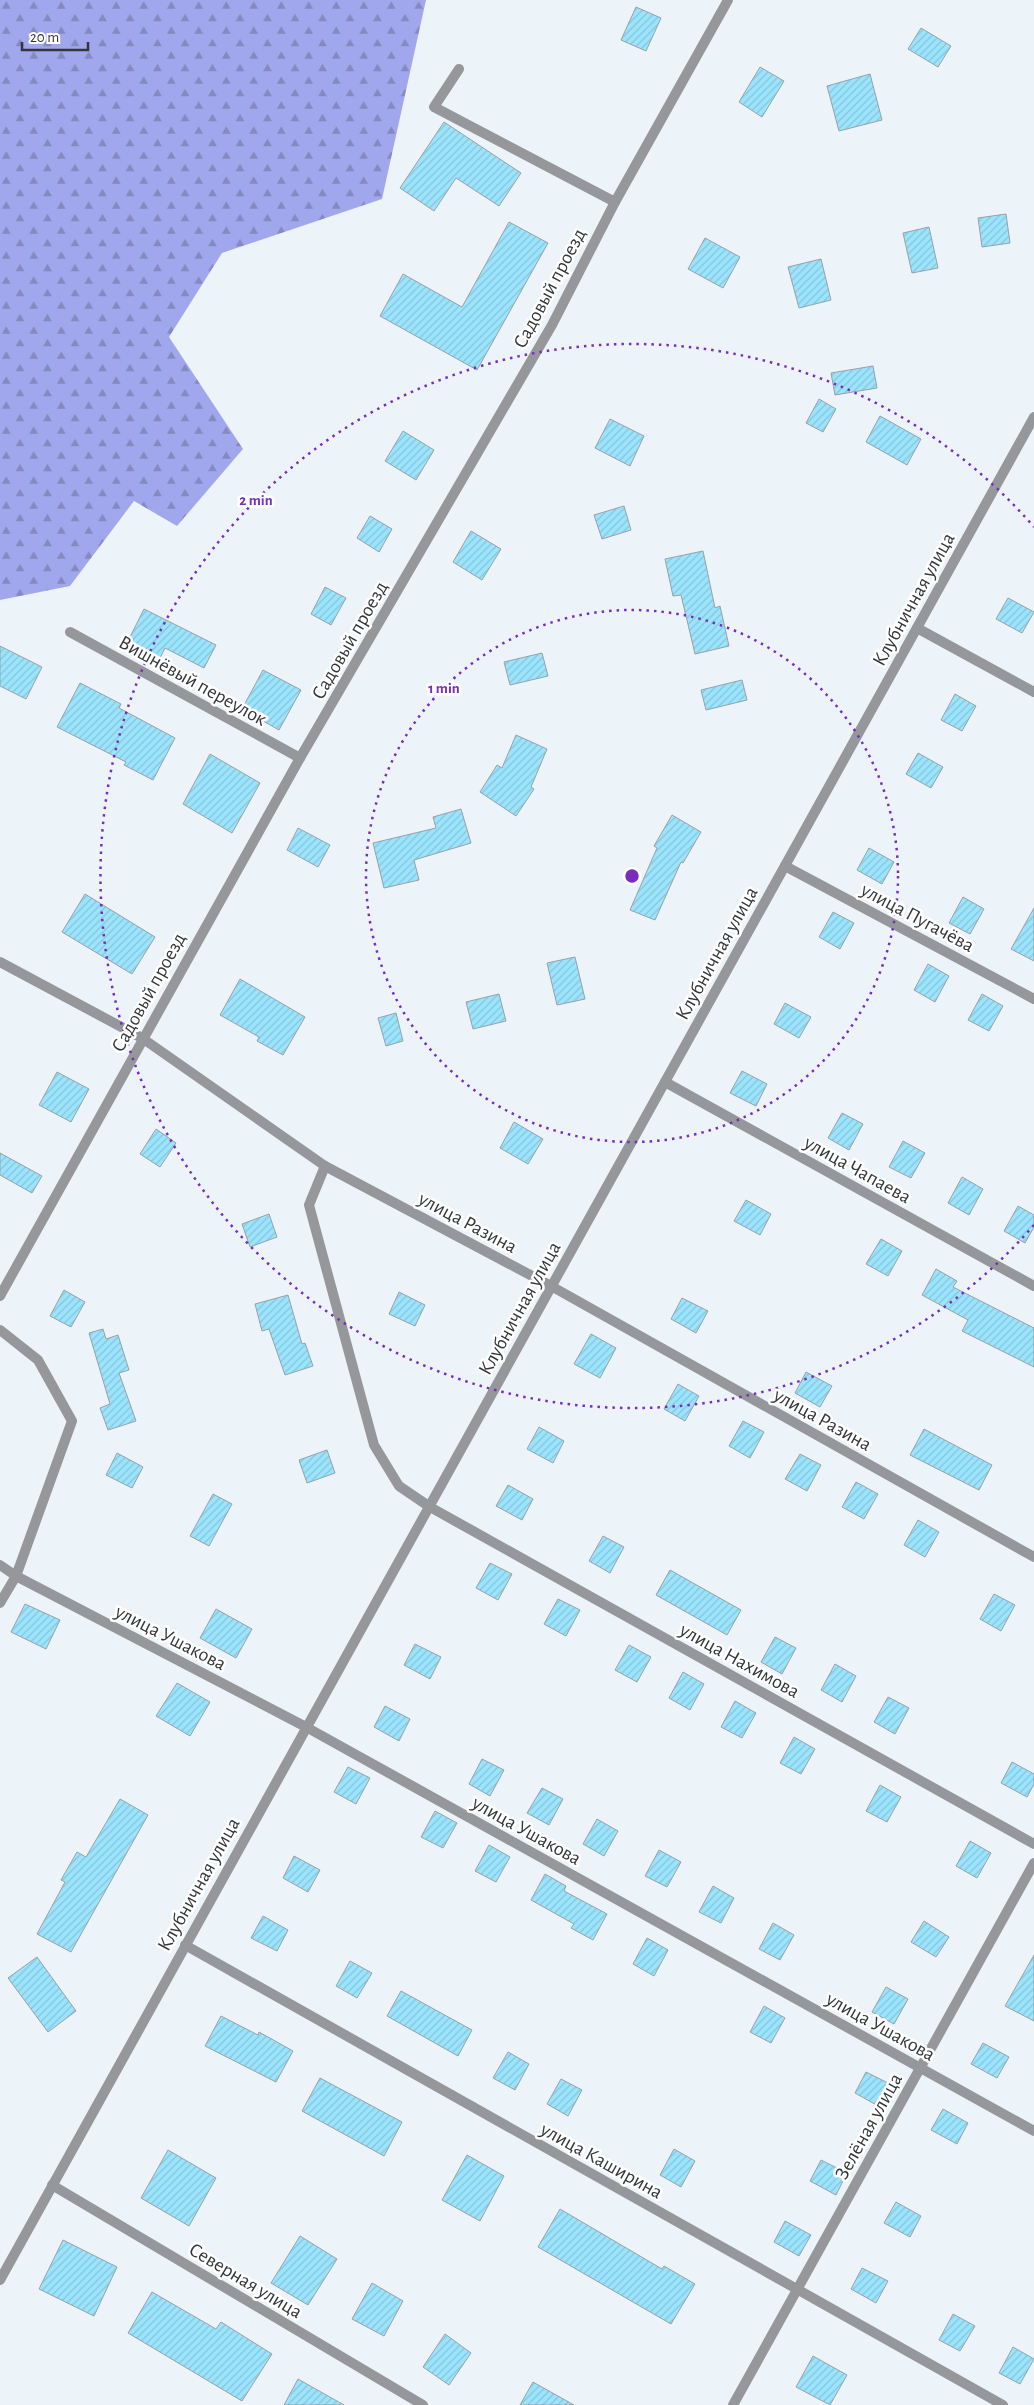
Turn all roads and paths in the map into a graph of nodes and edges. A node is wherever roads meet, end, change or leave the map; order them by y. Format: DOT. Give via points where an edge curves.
graph roads {
  1 [pos="728,0"];
  2 [pos="459,69"];
  3 [pos="615,202"];
  4 [pos="1034,417"];
  5 [pos="917,628"];
  6 [pos="70,632"];
  7 [pos="1034,692"];
  8 [pos="300,758"];
  9 [pos="785,866"];
  10 [pos="0,962"];
  11 [pos="1034,999"];
  12 [pos="142,1038"];
  13 [pos="665,1082"];
  14 [pos="325,1166"];
  15 [pos="551,1286"];
  16 [pos="1034,1286"];
  17 [pos="0,1296"];
  18 [pos="0,1330"];
  19 [pos="430,1507"];
  20 [pos="1034,1557"];
  21 [pos="0,1565"];
  22 [pos="16,1576"];
  23 [pos="0,1603"];
  24 [pos="306,1727"];
  25 [pos="1034,1844"];
  26 [pos="1034,1863"];
  27 [pos="185,1945"];
  28 [pos="920,2068"];
  29 [pos="1034,2132"];
  30 [pos="52,2185"];
  31 [pos="0,2280"];
  32 [pos="798,2290"];
  33 [pos="423,2405"];
  34 [pos="733,2405"];
  35 [pos="1003,2405"];
  1 -- 3 [label="street, Садовый проезд"];
  2 -- 3 [label="street" via="434,107"];
  3 -- 8 [label="street, Садовый проезд" via="552,325"];
  4 -- 5 [label="street, Клубничная улица"];
  5 -- 7 [label="street"];
  5 -- 9 [label="street, Клубничная улица"];
  6 -- 8 [label="street, Вишнёвый переулок"];
  8 -- 12 [label="street, Садовый проезд"];
  9 -- 11 [label="street, улица Пугачёва"];
  9 -- 13 [label="street, Клубничная улица"];
  10 -- 12 [label="street, улица Разина"];
  12 -- 14 [label="street, улица Разина"];
  12 -- 17 [label="street, Садовый проезд"];
  13 -- 15 [label="street, Клубничная улица"];
  13 -- 16 [label="street, улица Чапаева"];
  14 -- 15 [label="street, улица Разина"];
  14 -- 19 [label="street" via="309,1205 374,1445 398,1486"];
  15 -- 19 [label="street, Клубничная улица"];
  15 -- 20 [label="street, улица Разина"];
  18 -- 22 [label="street" via="38,1360 72,1420"];
  19 -- 24 [label="street, Клубничная улица"];
  19 -- 25 [label="street, улица Нахимова"];
  21 -- 22 [label="street, улица Ушакова"];
  22 -- 23 [label="street"];
  22 -- 24 [label="street, улица Ушакова"];
  24 -- 27 [label="street, Клубничная улица"];
  24 -- 28 [label="street, улица Ушакова"];
  26 -- 28 [label="street, Зелёная улица"];
  27 -- 30 [label="street, Клубничная улица"];
  27 -- 32 [label="street, улица Каширина"];
  28 -- 29 [label="street, улица Ушакова"];
  28 -- 32 [label="street, Зелёная улица"];
  30 -- 31 [label="street, Клубничная улица"];
  30 -- 33 [label="street, Северная улица"];
  32 -- 34 [label="street, Зелёная улица"];
  32 -- 35 [label="street, улица Каширина"];
}
